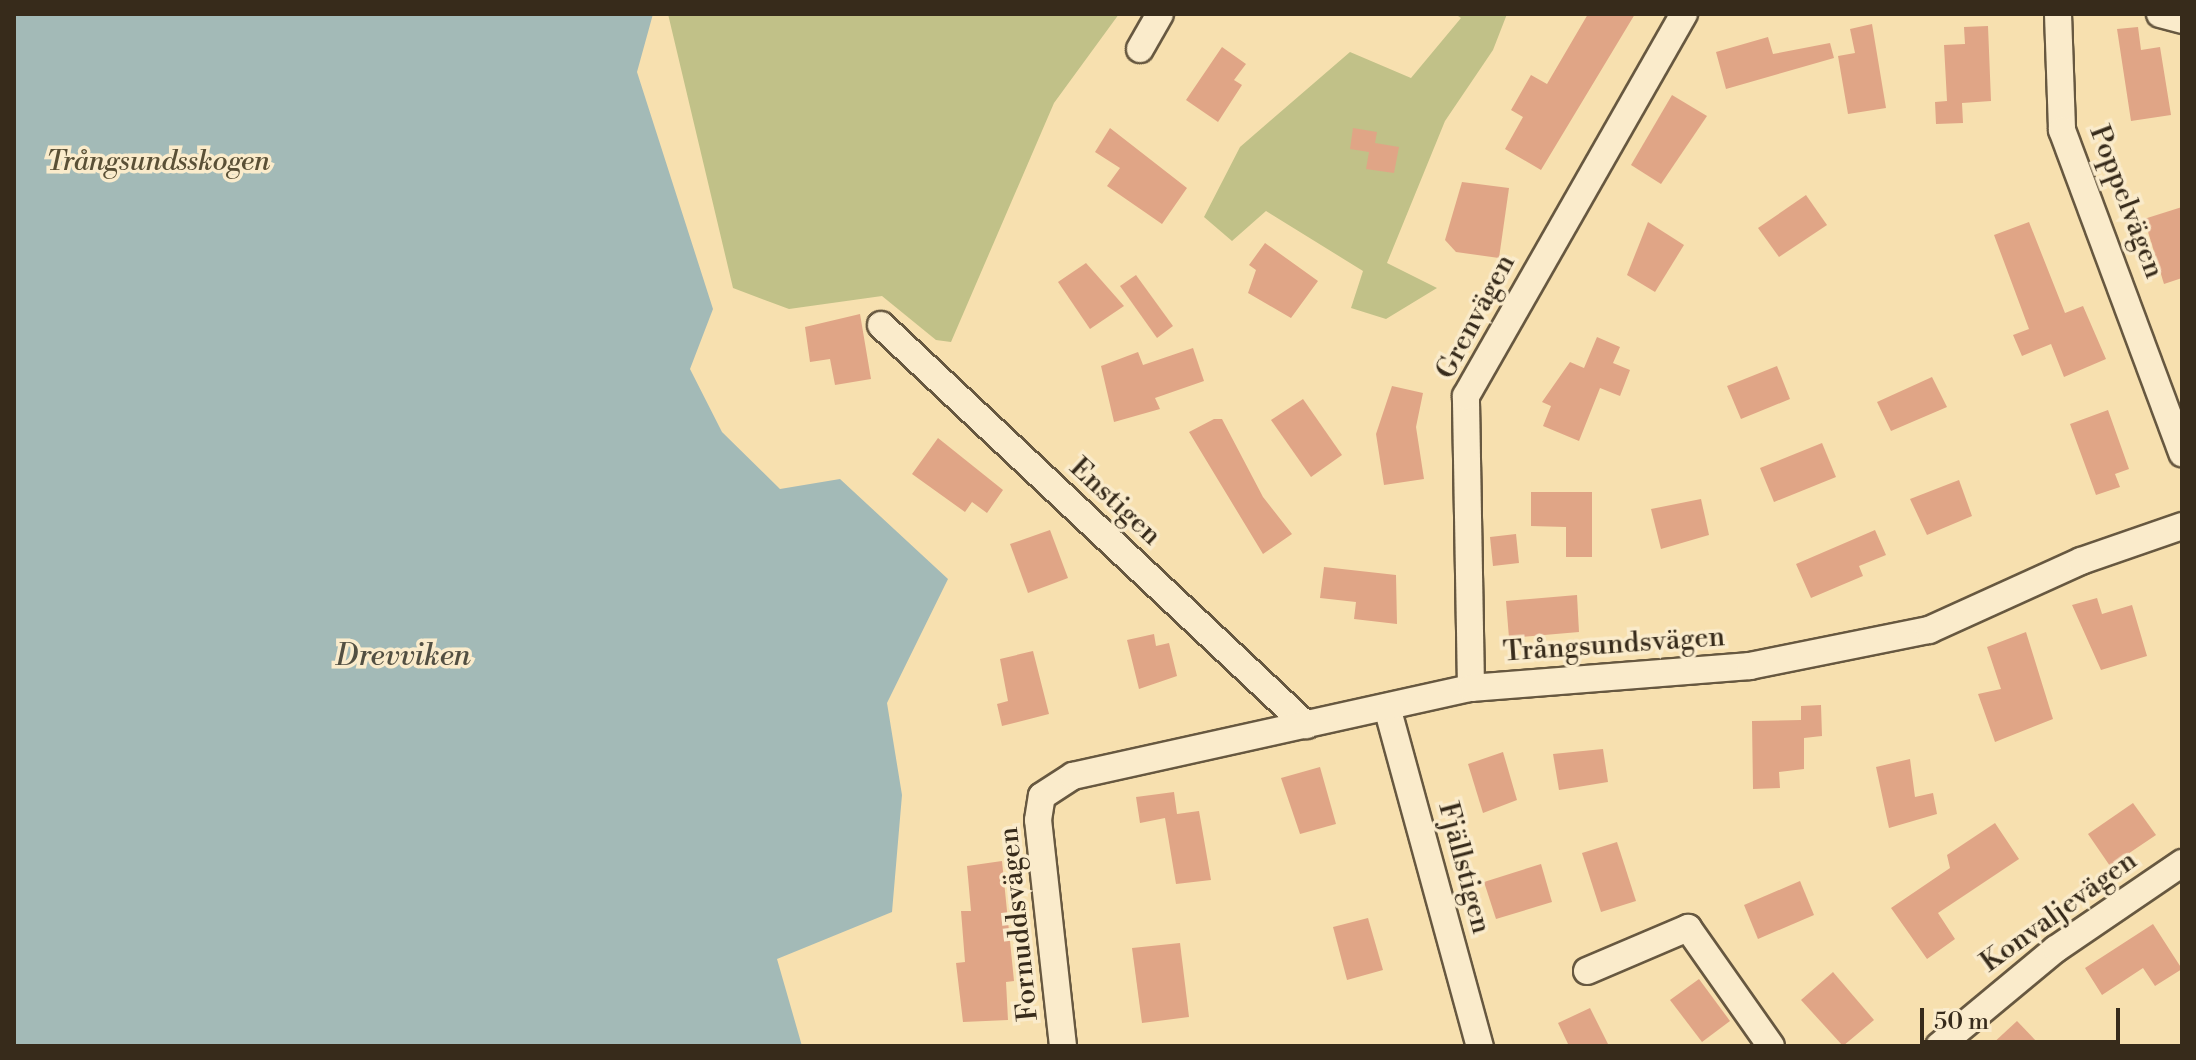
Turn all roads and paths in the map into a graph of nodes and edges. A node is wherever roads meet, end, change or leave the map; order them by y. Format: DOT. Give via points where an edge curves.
graph roads {
  1 [pos="1160,14"];
  2 [pos="1684,14"];
  3 [pos="2058,14"];
  4 [pos="2160,14"];
  5 [pos="2182,20"];
  6 [pos="1140,49"];
  7 [pos="881,325"];
  8 [pos="2182,453"];
  9 [pos="2182,526"];
  10 [pos="1471,688"];
  11 [pos="1387,707"];
  12 [pos="1306,725"];
  13 [pos="1042,796"];
  14 [pos="2182,863"];
  15 [pos="1587,971"];
  16 [pos="1063,1046"];
  17 [pos="1480,1046"];
  18 [pos="1771,1046"];
  19 [pos="1939,1046"];
  1 -- 6 [label="street"];
  2 -- 10 [label="street, Grenvägen" via="1466,396"];
  3 -- 8 [label="street, Poppelvägen" via="2062,130"];
  4 -- 5 [label="street"];
  7 -- 12 [label="street, Enstigen"];
  9 -- 10 [label="street, Trångsundsvägen" via="2081,561 1929,630 1750,666"];
  10 -- 11 [label="street, Trångsundsvägen"];
  11 -- 12 [label="street, Trångsundsvägen"];
  11 -- 17 [label="street, Fjällstigen"];
  12 -- 13 [label="street, Trångsundsvägen" via="1073,776"];
  13 -- 16 [label="street, Fornuddsvägen"];
  14 -- 19 [label="street, Konvaljevägen" via="2056,949"];
  15 -- 18 [label="street" via="1688,928"];
}
